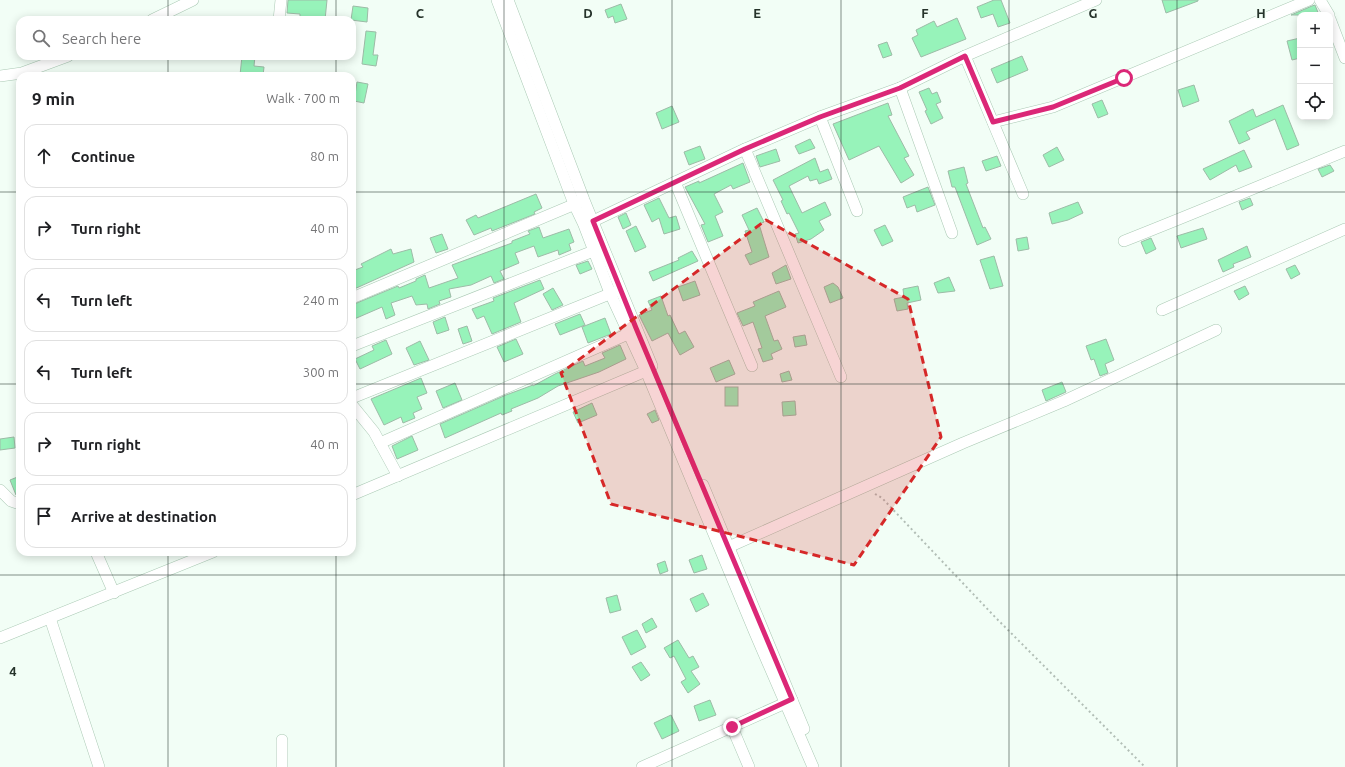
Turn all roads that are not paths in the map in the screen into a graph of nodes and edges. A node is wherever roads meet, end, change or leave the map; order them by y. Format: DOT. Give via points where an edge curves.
graph roads {
  1 [pos="193,0"];
  2 [pos="281,0"];
  3 [pos="497,0"];
  4 [pos="508,0"];
  5 [pos="1096,0"];
  6 [pos="1308,0"];
  7 [pos="1320,0"];
  8 [pos="1327,12"];
  9 [pos="160,16"];
  10 [pos="279,16"];
  11 [pos="1333,26"];
  12 [pos="965,56"];
  13 [pos="1345,58"];
  14 [pos="57,60"];
  15 [pos="25,72"];
  16 [pos="16,74"];
  17 [pos="0,76"];
  18 [pos="900,88"];
  19 [pos="820,117"];
  20 [pos="993,122"];
  21 [pos="745,149"];
  22 [pos="1345,151"];
  23 [pos="675,182"];
  24 [pos="1023,194"];
  25 [pos="584,200"];
  26 [pos="574,204"];
  27 [pos="857,211"];
  28 [pos="589,223"];
  29 [pos="1345,229"];
  30 [pos="952,232"];
  31 [pos="1124,240"];
  32 [pos="599,249"];
  33 [pos="615,291"];
  34 [pos="356,296"];
  35 [pos="1162,310"];
  36 [pos="1216,330"];
  37 [pos="628,334"];
  38 [pos="356,344"];
  39 [pos="752,366"];
  40 [pos="646,371"];
  41 [pos="841,377"];
  42 [pos="356,396"];
  43 [pos="356,410"];
  44 [pos="380,443"];
  45 [pos="398,476"];
  46 [pos="0,490"];
  47 [pos="356,493"];
  48 [pos="16,503"];
  49 [pos="725,549"];
  50 [pos="98,556"];
  51 [pos="203,556"];
  52 [pos="114,593"];
  53 [pos="50,618"];
  54 [pos="1,636"];
  55 [pos="789,701"];
  56 [pos="732,727"];
  57 [pos="282,740"];
  58 [pos="657,764"];
  59 [pos="99,767"];
  60 [pos="282,767"];
  61 [pos="642,767"];
  62 [pos="749,767"];
  63 [pos="813,767"];
  64 [pos="820,767"];
  1 -- 9 [label="street"];
  2 -- 10 [label="street"];
  3 -- 26 [label="street"];
  4 -- 25 [label="street"];
  5 -- 12 [label="street"];
  6 -- 20 [label="street" via="1053,107"];
  7 -- 8 [label="street"];
  11 -- 13 [label="street"];
  12 -- 18 [label="street"];
  12 -- 20 [label="street"];
  14 -- 15 [label="street"];
  16 -- 17 [label="street"];
  18 -- 19 [label="street"];
  18 -- 30 [label="street"];
  19 -- 21 [label="street"];
  19 -- 27 [label="street"];
  20 -- 24 [label="street"];
  21 -- 23 [label="street"];
  21 -- 41 [label="street"];
  22 -- 31 [label="street" via="1232,199"];
  23 -- 28 [label="street"];
  23 -- 39 [label="street"];
  25 -- 26 [label="street"];
  25 -- 28 [label="street"];
  26 -- 28 [label="street"];
  26 -- 34 [label="street"];
  28 -- 32 [label="street"];
  29 -- 35 [label="street"];
  32 -- 33 [label="street"];
  32 -- 38 [label="street"];
  33 -- 37 [label="street"];
  33 -- 42 [label="street"];
  33 -- 49 [label="street"];
  36 -- 49 [label="street" via="1064,401"];
  37 -- 40 [label="street"];
  37 -- 44 [label="street"];
  40 -- 45 [label="street"];
  40 -- 49 [label="street"];
  43 -- 44 [label="street"];
  44 -- 45 [label="street"];
  45 -- 47 [label="street"];
  46 -- 48 [label="street"];
  49 -- 55 [label="street"];
  50 -- 52 [label="street"];
  51 -- 52 [label="street"];
  52 -- 53 [label="street"];
  53 -- 54 [label="street"];
  53 -- 59 [label="street"];
  55 -- 56 [label="street"];
  55 -- 63 [label="street"];
  55 -- 64 [label="street"];
  56 -- 58 [label="street"];
  56 -- 62 [label="street"];
  57 -- 60 [label="street"];
  58 -- 61 [label="street"];
}
